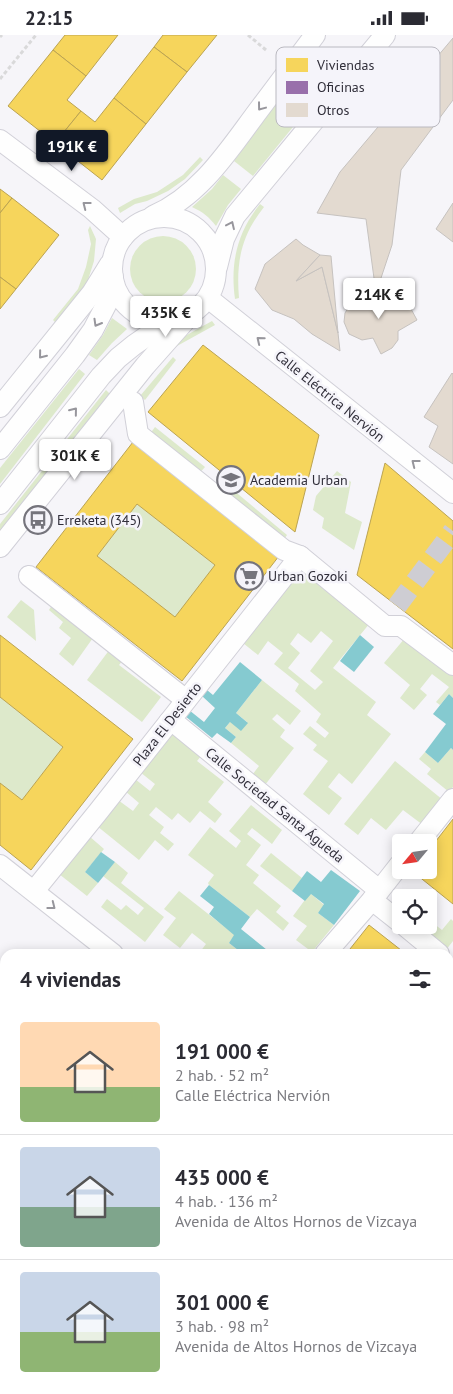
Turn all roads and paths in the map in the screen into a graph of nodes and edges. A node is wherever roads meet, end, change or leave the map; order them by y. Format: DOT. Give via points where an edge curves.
graph roads {
  1 [pos="36,35"];
  2 [pos="248,35"];
  3 [pos="315,35"];
  4 [pos="385,35"];
  5 [pos="306,47"];
  6 [pos="375,47"];
  7 [pos="266,50"];
  8 [pos="0,79"];
  9 [pos="276,87"];
  10 [pos="309,127"];
  11 [pos="0,140"];
  12 [pos="145,220"];
  13 [pos="123,237"];
  14 [pos="113,269"];
  15 [pos="216,271"];
  16 [pos="208,298"];
  17 [pos="185,316"];
  18 [pos="133,402"];
  19 [pos="0,407"];
  20 [pos="0,449"];
  21 [pos="453,493"];
  22 [pos="0,504"];
  23 [pos="0,547"];
  24 [pos="300,556"];
  25 [pos="29,576"];
  26 [pos="453,665"];
  27 [pos="186,700"];
  28 [pos="169,722"];
  29 [pos="453,799"];
  30 [pos="425,834"];
  31 [pos="0,865"];
  32 [pos="392,875"];
  33 [pos="34,891"];
  34 [pos="376,895"];
  35 [pos="392,913"];
  36 [pos="414,934"];
  37 [pos="107,949"];
  38 [pos="329,949"];
  39 [pos="433,949"];
  1 -- 8 [label="path"];
  2 -- 7 [label="path"];
  3 -- 5 [label="street, one-way"];
  6 -- 4 [label="street, one-way"];
  9 -- 12 [label="street, one-way" via="221,161 182,200 169,210"];
  15 -- 10 [label="street, one-way" via="224,239 235,216"];
  13 -- 11 [label="street, one-way" via="92,209"];
  12 -- 13 [label="street"];
  12 -- 15 [label="street" via="171,217 195,227 207,239 214,254"];
  13 -- 14 [label="street" via="116,248"];
  14 -- 17 [label="street" via="118,293 129,307 144,317 160,321"];
  14 -- 19 [label="street, one-way"];
  14 -- 20 [label="street, one-way" via="107,303 93,330"];
  15 -- 16 [label="street"];
  16 -- 17 [label="street"];
  21 -- 16 [label="street, Calle Eléctrica Nervión, one-way"];
  22 -- 17 [label="street, one-way" via="118,358 147,336"];
  17 -- 23 [label="street"];
  18 -- 24 [label="street" via="138,434 284,550"];
  24 -- 26 [label="street" via="385,626 402,626"];
  24 -- 27 [label="street, Plaza El Desierto"];
  25 -- 27 [label="street"];
  27 -- 28 [label="street, Plaza El Desierto"];
  28 -- 33 [label="street, Plaza El Desierto"];
  28 -- 34 [label="street, Calle Sociedad Santa Águeda" via="176,724"];
  29 -- 30 [label="street"];
  31 -- 33 [label="street"];
  32 -- 34 [label="street"];
  33 -- 37 [label="street, one-way"];
  34 -- 35 [label="street, Calle Sociedad Santa Águeda"];
  34 -- 38 [label="street"];
  36 -- 39 [label="street, Calle Sociedad Santa Águeda"];
}
